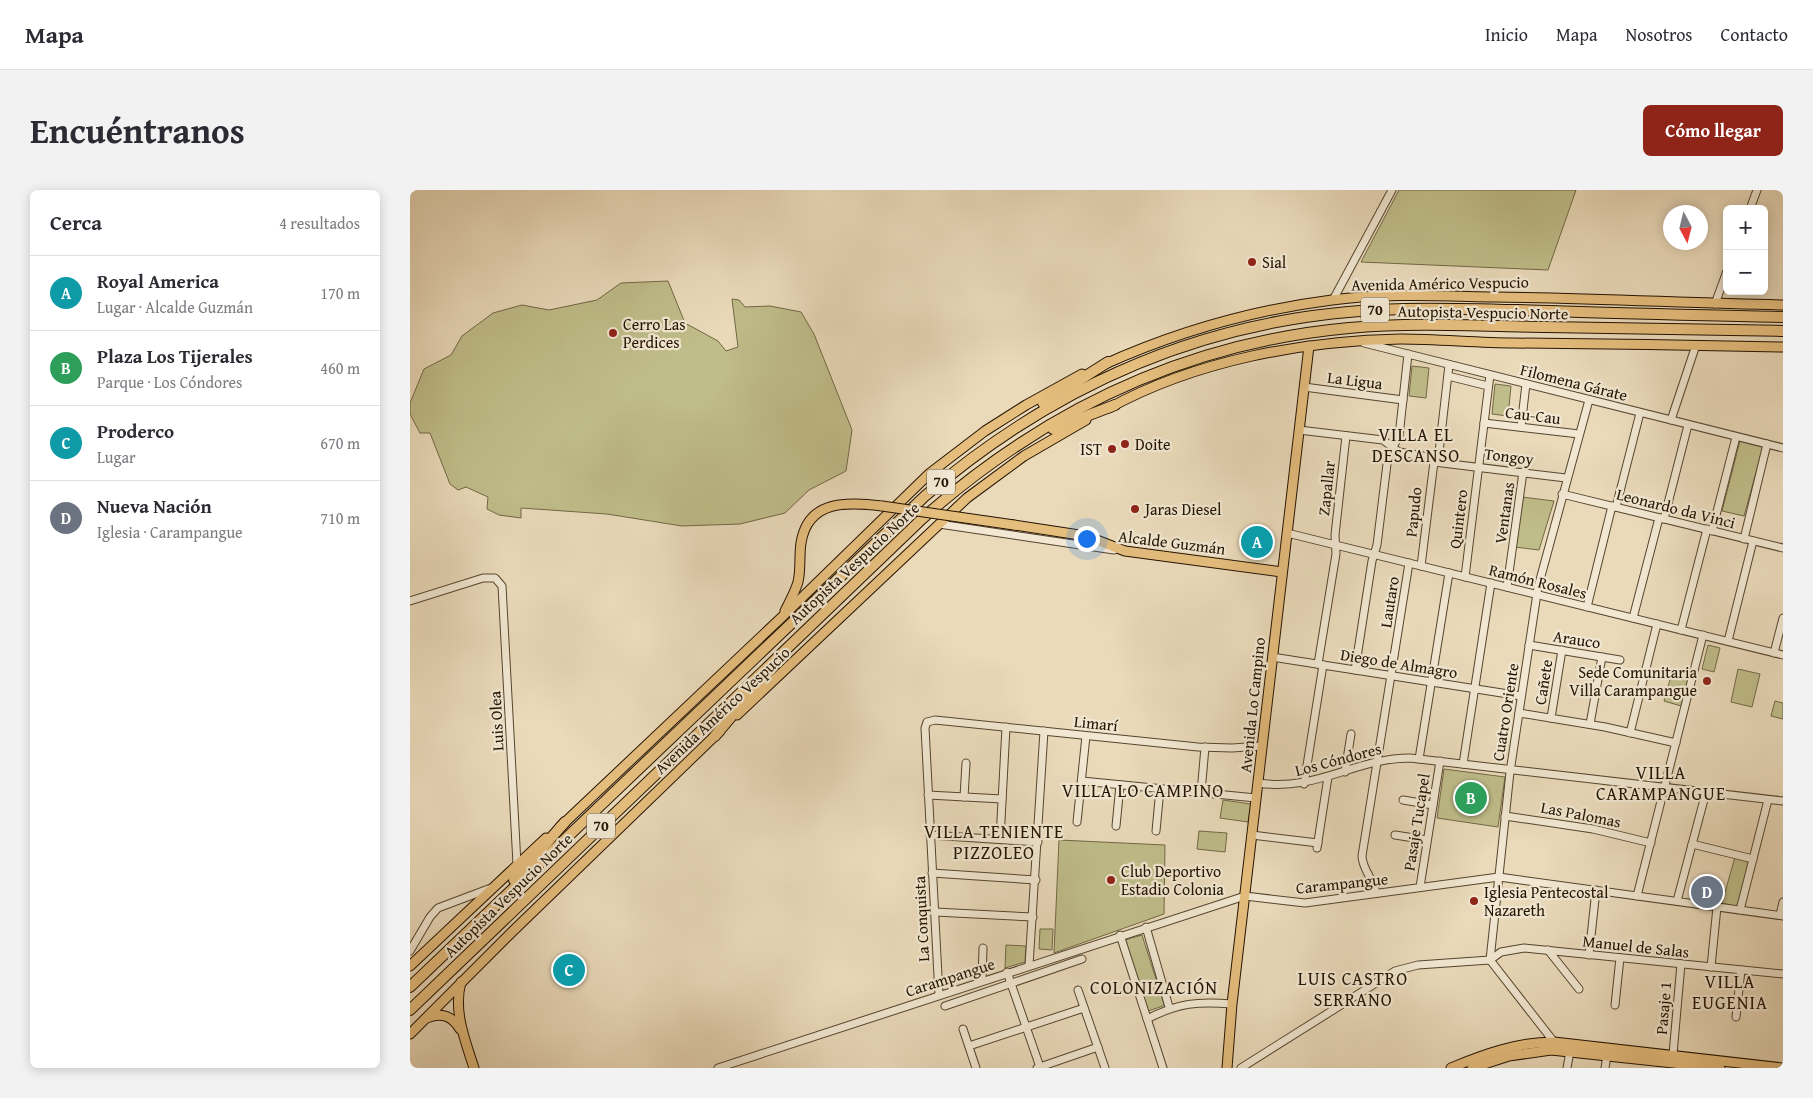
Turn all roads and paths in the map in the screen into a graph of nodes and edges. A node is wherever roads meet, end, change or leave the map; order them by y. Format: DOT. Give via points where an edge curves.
graph roads {
  1 [pos="1392,190"];
  2 [pos="1758,190"];
  3 [pos="1752,205"];
  4 [pos="1723,282"];
  5 [pos="1333,300"];
  6 [pos="1715,304"];
  7 [pos="1783,305"];
  8 [pos="1783,317"];
  9 [pos="1783,331"];
  10 [pos="1358,341"];
  11 [pos="1696,345"];
  12 [pos="1309,346"];
  13 [pos="1783,347"];
  14 [pos="1408,354"];
  15 [pos="1108,362"];
  16 [pos="1449,364"];
  17 [pos="1490,375"];
  18 [pos="1448,376"];
  19 [pos="1526,384"];
  20 [pos="1488,386"];
  21 [pos="1304,388"];
  22 [pos="1403,400"];
  23 [pos="1589,400"];
  24 [pos="1115,405"];
  25 [pos="1640,413"];
  26 [pos="1670,420"];
  27 [pos="1484,423"];
  28 [pos="1688,425"];
  29 [pos="1521,427"];
  30 [pos="1299,430"];
  31 [pos="1579,434"];
  32 [pos="1346,436"];
  33 [pos="1736,437"];
  34 [pos="994,441"];
  35 [pos="1767,444"];
  36 [pos="1393,447"];
  37 [pos="1783,448"];
  38 [pos="1007,452"];
  39 [pos="1436,461"];
  40 [pos="1478,466"];
  41 [pos="1523,472"];
  42 [pos="1566,478"];
  43 [pos="1562,494"];
  44 [pos="1614,507"];
  45 [pos="1662,518"];
  46 [pos="939,524"];
  47 [pos="1709,530"];
  48 [pos="1287,532"];
  49 [pos="1744,539"];
  50 [pos="1753,541"];
  51 [pos="1335,545"];
  52 [pos="1783,548"];
  53 [pos="1125,551"];
  54 [pos="1374,554"];
  55 [pos="1409,563"];
  56 [pos="1421,566"];
  57 [pos="1282,572"];
  58 [pos="1449,573"];
  59 [pos="1465,577"];
  60 [pos="1491,583"];
  61 [pos="1507,587"];
  62 [pos="1537,595"];
  63 [pos="410,601"];
  64 [pos="1587,607"];
  65 [pos="782,618"];
  66 [pos="1633,618"];
  67 [pos="1783,618"];
  68 [pos="1657,624"];
  69 [pos="1681,630"];
  70 [pos="1703,636"];
  71 [pos="1728,641"];
  72 [pos="792,642"];
  73 [pos="1529,645"];
  74 [pos="1562,650"];
  75 [pos="1774,653"];
  76 [pos="1783,655"];
  77 [pos="1272,657"];
  78 [pos="1602,657"];
  79 [pos="1620,660"];
  80 [pos="1320,664"];
  81 [pos="1355,670"];
  82 [pos="1391,676"];
  83 [pos="1431,682"];
  84 [pos="1475,689"];
  85 [pos="1522,696"];
  86 [pos="1519,713"];
  87 [pos="1551,718"];
  88 [pos="927,722"];
  89 [pos="1590,724"];
  90 [pos="1006,727"];
  91 [pos="1044,731"];
  92 [pos="1630,732"];
  93 [pos="1351,734"];
  94 [pos="715,736"];
  95 [pos="1086,736"];
  96 [pos="1676,743"];
  97 [pos="1262,746"];
  98 [pos="1205,747"];
  99 [pos="1419,759"];
  100 [pos="1378,761"];
  101 [pos="1440,761"];
  102 [pos="966,763"];
  103 [pos="1463,764"];
  104 [pos="1510,770"];
  105 [pos="1345,772"];
  106 [pos="1328,777"];
  107 [pos="1082,781"];
  108 [pos="1258,783"];
  109 [pos="1304,784"];
  110 [pos="1120,785"];
  111 [pos="1664,788"];
  112 [pos="1160,789"];
  113 [pos="1706,792"];
  114 [pos="1201,793"];
  115 [pos="928,795"];
  116 [pos="964,796"];
  117 [pos="1256,798"];
  118 [pos="1002,799"];
  119 [pos="1403,800"];
  120 [pos="1768,800"];
  121 [pos="1783,801"];
  122 [pos="1433,805"];
  123 [pos="1505,816"];
  124 [pos="565,822"];
  125 [pos="1077,822"];
  126 [pos="1116,826"];
  127 [pos="1156,831"];
  128 [pos="1252,834"];
  129 [pos="930,835"];
  130 [pos="1395,835"];
  131 [pos="1000,839"];
  132 [pos="1427,840"];
  133 [pos="1038,842"];
  134 [pos="1651,843"];
  135 [pos="1692,844"];
  136 [pos="1753,859"];
  137 [pos="518,864"];
  138 [pos="932,873"];
  139 [pos="1499,877"];
  140 [pos="1036,880"];
  141 [pos="493,886"];
  142 [pos="1420,887"];
  143 [pos="1596,890"];
  144 [pos="1376,893"];
  145 [pos="1245,896"];
  146 [pos="1637,896"];
  147 [pos="1677,901"];
  148 [pos="1783,902"];
  149 [pos="1717,907"];
  150 [pos="1740,910"];
  151 [pos="934,912"];
  152 [pos="1782,915"];
  153 [pos="484,916"];
  154 [pos="1033,917"];
  155 [pos="1146,927"];
  156 [pos="1120,936"];
  157 [pos="983,948"];
  158 [pos="410,950"];
  159 [pos="1548,950"];
  160 [pos="1589,954"];
  161 [pos="1620,958"];
  162 [pos="1082,959"];
  163 [pos="1490,960"];
  164 [pos="1681,964"];
  165 [pos="1029,965"];
  166 [pos="410,966"];
  167 [pos="1711,967"];
  168 [pos="1741,970"];
  169 [pos="1007,972"];
  170 [pos="1783,974"];
  171 [pos="982,981"];
  172 [pos="461,982"];
  173 [pos="1011,984"];
  174 [pos="410,987"];
  175 [pos="1579,989"];
  176 [pos="1078,990"];
  177 [pos="939,995"];
  178 [pos="1232,1004"];
  179 [pos="1615,1005"];
  180 [pos="946,1006"];
  181 [pos="1084,1008"];
  182 [pos="1169,1008"];
  183 [pos="410,1010"];
  184 [pos="1736,1017"];
  185 [pos="425,1019"];
  186 [pos="1147,1019"];
  187 [pos="1026,1027"];
  188 [pos="963,1029"];
  189 [pos="410,1034"];
  190 [pos="465,1038"];
  191 [pos="410,1039"];
  192 [pos="1554,1042"];
  193 [pos="969,1046"];
  194 [pos="1098,1047"];
  195 [pos="1566,1050"];
  196 [pos="1673,1054"];
  197 [pos="1608,1055"];
  198 [pos="1645,1063"];
  199 [pos="1051,1066"];
  200 [pos="1685,1066"];
  201 [pos="474,1068"];
  202 [pos="718,1068"];
  203 [pos="976,1068"];
  204 [pos="1039,1068"];
  205 [pos="1105,1068"];
  206 [pos="1163,1068"];
  207 [pos="1227,1068"];
  208 [pos="1241,1068"];
  209 [pos="1451,1068"];
  210 [pos="1472,1068"];
  211 [pos="1567,1068"];
  212 [pos="1606,1068"];
  213 [pos="1720,1068"];
  214 [pos="1783,1068"];
  1 -- 5 [label="street"];
  2 -- 3 [label="street"];
  4 -- 6 [label="street"];
  5 -- 6 [label="main road, Avenida Américo Vespucio" via="1412,295"];
  5 -- 15 [label="main road, Avenida Américo Vespucio" via="1212,324"];
  6 -- 7 [label="main road, Avenida Américo Vespucio"];
  8 -- 34 [label="highway, Autopista Vespucio Norte / 70" via="1412,309 1294,318 1203,340 1142,361 1067,397"];
  9 -- 38 [label="highway, Autopista Vespucio Norte / 70" via="1420,325 1354,327 1303,334 1232,348 1154,373 1074,411"];
  10 -- 11 [label="main road, Avenida Américo Vespucio" via="1418,339"];
  10 -- 12 [label="main road, Avenida Américo Vespucio"];
  10 -- 14 [label="street, Filomena Gárate"];
  11 -- 13 [label="main road, Avenida Américo Vespucio"];
  11 -- 26 [label="street"];
  12 -- 21 [label="main road, Avenida Lo Campino"];
  12 -- 24 [label="main road, Avenida Américo Vespucio" via="1203,370"];
  14 -- 16 [label="street, Filomena Gárate"];
  14 -- 22 [label="street"];
  15 -- 34 [label="highway" via="1033,409"];
  15 -- 65 [label="main road, Avenida Américo Vespucio" via="1026,405 946,460 905,496"];
  16 -- 17 [label="street, Filomena Gárate"];
  16 -- 18 [label="street, Papudo"];
  17 -- 19 [label="street, Filomena Gárate"];
  17 -- 20 [label="street, Quintero"];
  18 -- 20 [label="street"];
  18 -- 39 [label="street, Papudo"];
  19 -- 23 [label="street, Filomena Gárate"];
  19 -- 29 [label="street"];
  20 -- 27 [label="street, Quintero"];
  21 -- 22 [label="street, La Ligua"];
  21 -- 30 [label="main road, Avenida Lo Campino"];
  22 -- 36 [label="street" via="1399,436"];
  23 -- 25 [label="street, Filomena Gárate"];
  23 -- 31 [label="street, Cuatro Oriente"];
  24 -- 38 [label="highway" via="1060,426"];
  24 -- 46 [label="main road, Avenida Américo Vespucio" via="1024,456 976,491"];
  25 -- 26 [label="street, Filomena Gárate"];
  25 -- 44 [label="street"];
  26 -- 28 [label="street, Filomena Gárate"];
  27 -- 29 [label="street, Cau-Cau"];
  27 -- 40 [label="street, Quintero"];
  28 -- 33 [label="street, Filomena Gárate"];
  28 -- 45 [label="street"];
  29 -- 31 [label="street, Cau-Cau"];
  30 -- 32 [label="street, Tongoy"];
  30 -- 48 [label="main road, Avenida Lo Campino"];
  31 -- 42 [label="street, Cuatro Oriente"];
  32 -- 36 [label="street, Tongoy" via="1383,440"];
  32 -- 51 [label="street, Zapallar"];
  33 -- 35 [label="street, Filomena Gárate"];
  33 -- 47 [label="street"];
  34 -- 153 [label="highway, Autopista Vespucio Norte / 70" via="947,477 890,528"];
  35 -- 37 [label="street, Filomena Gárate"];
  35 -- 49 [label="street"];
  36 -- 39 [label="street, Tongoy" via="1402,453"];
  36 -- 54 [label="street" via="1388,456 1378,545"];
  38 -- 72 [label="highway, Autopista Vespucio Norte / 70" via="922,518"];
  39 -- 40 [label="street, Tongoy"];
  39 -- 56 [label="street, Papudo"];
  40 -- 41 [label="street, Tongoy"];
  40 -- 59 [label="street, Quintero"];
  41 -- 42 [label="street, Tongoy"];
  41 -- 61 [label="street, Ventanas"];
  42 -- 43 [label="street, Cuatro Oriente"];
  43 -- 44 [label="street, Leonardo da Vinci"];
  43 -- 62 [label="street, Cuatro Oriente"];
  44 -- 45 [label="street, Leonardo da Vinci"];
  44 -- 64 [label="street"];
  45 -- 47 [label="street, Leonardo da Vinci"];
  45 -- 66 [label="street"];
  46 -- 53 [label="street, Alcalde Guzmán"];
  46 -- 94 [label="main road, Avenida Américo Vespucio"];
  47 -- 49 [label="street, Leonardo da Vinci"];
  47 -- 69 [label="street"];
  48 -- 51 [label="street, Ramón Rosales"];
  48 -- 57 [label="main road, Avenida Lo Campino"];
  49 -- 50 [label="street, Leonardo da Vinci"];
  50 -- 52 [label="street, Leonardo da Vinci"];
  50 -- 71 [label="street"];
  51 -- 54 [label="street, Ramón Rosales"];
  51 -- 80 [label="street, Zapallar"];
  53 -- 57 [label="main road, Alcalde Guzmán"];
  53 -- 65 [label="main road, bridge" via="1086,536 882,506 840,503 813,518 802,540 798,584"];
  54 -- 55 [label="street, Ramón Rosales"];
  54 -- 81 [label="street"];
  55 -- 56 [label="street, Ramón Rosales"];
  55 -- 82 [label="street, Lautaro"];
  56 -- 58 [label="street, Ramón Rosales"];
  57 -- 77 [label="main road, Avenida Lo Campino"];
  58 -- 59 [label="street, Ramón Rosales"];
  58 -- 83 [label="street"];
  59 -- 60 [label="street, Ramón Rosales"];
  60 -- 61 [label="street, Ramón Rosales"];
  60 -- 84 [label="street"];
  61 -- 62 [label="street, Ramón Rosales"];
  62 -- 64 [label="street, Ramón Rosales"];
  62 -- 73 [label="street, Cuatro Oriente"];
  63 -- 137 [label="street, Luis Olea" via="476,580 495,578 502,586"];
  64 -- 66 [label="street, Ramón Rosales"];
  65 -- 124 [label="main road, Avenida Américo Vespucio"];
  66 -- 68 [label="street, Ramón Rosales"];
  67 -- 75 [label="street"];
  68 -- 69 [label="street, Ramón Rosales"];
  68 -- 92 [label="street"];
  69 -- 70 [label="street, Ramón Rosales"];
  70 -- 71 [label="street, Ramón Rosales"];
  70 -- 96 [label="street"];
  71 -- 75 [label="street, Ramón Rosales"];
  72 -- 94 [label="highway"];
  72 -- 183 [label="highway, Autopista Vespucio Norte / 70"];
  73 -- 74 [label="street, Arauco"];
  73 -- 85 [label="street, Cuatro Oriente"];
  74 -- 78 [label="street, Arauco"];
  74 -- 87 [label="street, Cañete"];
  75 -- 76 [label="street, Ramón Rosales"];
  77 -- 80 [label="street, Diego de Almagro"];
  77 -- 97 [label="main road, Avenida Lo Campino"];
  78 -- 79 [label="street, Arauco"];
  78 -- 89 [label="street"];
  80 -- 81 [label="street, Diego de Almagro"];
  80 -- 109 [label="street, Zapallar"];
  81 -- 82 [label="street, Diego de Almagro"];
  82 -- 83 [label="street, Diego de Almagro"];
  82 -- 100 [label="street, Lautaro"];
  83 -- 84 [label="street, Diego de Almagro"];
  83 -- 99 [label="street"];
  84 -- 85 [label="street, Diego de Almagro"];
  84 -- 103 [label="street"];
  85 -- 86 [label="street, Cuatro Oriente"];
  86 -- 87 [label="street"];
  86 -- 104 [label="street, Cuatro Oriente"];
  87 -- 89 [label="street"];
  88 -- 90 [label="street, Limarí" via="935,720"];
  88 -- 115 [label="street, La Conquista"];
  89 -- 92 [label="street"];
  90 -- 91 [label="street, Limarí"];
  90 -- 118 [label="street"];
  91 -- 95 [label="street, Limarí"];
  91 -- 133 [label="street"];
  92 -- 96 [label="street"];
  93 -- 105 [label="street"];
  94 -- 172 [label="main road, Avenida Américo Vespucio"];
  95 -- 98 [label="street, Limarí"];
  95 -- 107 [label="street"];
  96 -- 111 [label="street"];
  97 -- 98 [label="street, Limarí"];
  97 -- 108 [label="main road, Avenida Lo Campino"];
  98 -- 114 [label="street"];
  99 -- 100 [label="street, Los Cóndores"];
  99 -- 101 [label="street, Los Cóndores"];
  100 -- 105 [label="street, Los Cóndores"];
  100 -- 144 [label="street, Lautaro" via="1362,859"];
  101 -- 103 [label="street, Los Cóndores"];
  101 -- 122 [label="street, Pasaje Tucapel"];
  102 -- 116 [label="street"];
  103 -- 104 [label="street, Los Cóndores"];
  104 -- 111 [label="street, Los Cóndores"];
  104 -- 123 [label="street, Cuatro Oriente"];
  105 -- 106 [label="street, Los Cóndores"];
  106 -- 109 [label="street, Los Cóndores"];
  106 -- 128 [label="street" via="1318,846"];
  107 -- 110 [label="street"];
  107 -- 125 [label="street"];
  108 -- 109 [label="street, Los Cóndores"];
  108 -- 117 [label="main road, Avenida Lo Campino"];
  110 -- 112 [label="street"];
  110 -- 126 [label="street"];
  111 -- 113 [label="street, Los Cóndores"];
  111 -- 134 [label="street"];
  112 -- 114 [label="street"];
  112 -- 127 [label="street"];
  113 -- 120 [label="street, Los Cóndores"];
  113 -- 135 [label="street"];
  114 -- 117 [label="street"];
  115 -- 116 [label="street"];
  115 -- 129 [label="street, La Conquista"];
  116 -- 118 [label="street"];
  117 -- 128 [label="main road, Avenida Lo Campino"];
  118 -- 131 [label="street"];
  119 -- 122 [label="street"];
  120 -- 121 [label="street, Los Cóndores"];
  120 -- 136 [label="street"];
  122 -- 132 [label="street, Pasaje Tucapel"];
  123 -- 134 [label="street, Las Palomas" via="1593,829"];
  123 -- 139 [label="street, Cuatro Oriente"];
  124 -- 137 [label="main road, Avenida Américo Vespucio"];
  124 -- 153 [label="highway"];
  128 -- 145 [label="main road, Avenida Lo Campino"];
  129 -- 131 [label="street"];
  129 -- 138 [label="street, La Conquista"];
  130 -- 132 [label="street"];
  131 -- 133 [label="street"];
  132 -- 142 [label="street, Pasaje Tucapel"];
  133 -- 140 [label="street"];
  134 -- 146 [label="street"];
  135 -- 136 [label="street"];
  135 -- 147 [label="street"];
  136 -- 150 [label="street"];
  137 -- 141 [label="main road, Avenida Américo Vespucio"];
  138 -- 140 [label="street"];
  138 -- 151 [label="street, La Conquista"];
  139 -- 142 [label="street, Carampangue"];
  139 -- 143 [label="street, Carampangue"];
  139 -- 163 [label="street, Cuatro Oriente"];
  140 -- 154 [label="street"];
  141 -- 158 [label="street, Avenida Américo Vespucio" via="438,908"];
  141 -- 166 [label="main road, Avenida Américo Vespucio"];
  142 -- 144 [label="street, Carampangue"];
  143 -- 146 [label="street, Carampangue"];
  143 -- 160 [label="street"];
  144 -- 145 [label="street, Carampangue" via="1298,903"];
  145 -- 155 [label="street, Carampangue"];
  145 -- 178 [label="main road, Avenida Lo Campino"];
  146 -- 147 [label="street, Carampangue"];
  147 -- 149 [label="street, Carampangue"];
  148 -- 152 [label="street"];
  149 -- 150 [label="street, Carampangue"];
  149 -- 167 [label="street"];
  150 -- 152 [label="street, Carampangue"];
  151 -- 154 [label="street"];
  151 -- 177 [label="street, La Conquista"];
  153 -- 174 [label="highway, Autopista Vespucio Norte / 70"];
  154 -- 165 [label="street"];
  155 -- 156 [label="street, Carampangue"];
  155 -- 182 [label="street"];
  156 -- 165 [label="street, Carampangue"];
  156 -- 186 [label="street"];
  157 -- 171 [label="street"];
  159 -- 160 [label="street, Manuel de Salas"];
  159 -- 163 [label="street, Manuel de Salas" via="1513,948"];
  159 -- 175 [label="street"];
  160 -- 161 [label="street, Manuel de Salas"];
  161 -- 164 [label="street, Manuel de Salas"];
  161 -- 179 [label="street"];
  162 -- 173 [label="street, Carampangue"];
  163 -- 192 [label="street"];
  163 -- 208 [label="street" via="1418,965 1395,971"];
  164 -- 167 [label="street, Manuel de Salas"];
  164 -- 196 [label="street, Pasaje 1"];
  165 -- 169 [label="street, Carampangue"];
  167 -- 168 [label="street, Manuel de Salas"];
  168 -- 170 [label="street, Manuel de Salas"];
  168 -- 184 [label="street"];
  169 -- 171 [label="street, Carampangue"];
  169 -- 173 [label="street"];
  171 -- 177 [label="street, Carampangue"];
  172 -- 185 [label="main road, Avenida Américo Vespucio"];
  172 -- 190 [label="main road" via="458,1007"];
  173 -- 180 [label="street, Carampangue"];
  173 -- 187 [label="street"];
  176 -- 181 [label="street"];
  177 -- 202 [label="street, Carampangue"];
  178 -- 182 [label="street" via="1200,1002"];
  178 -- 207 [label="main road, Avenida Lo Campino"];
  181 -- 187 [label="street"];
  181 -- 194 [label="street"];
  182 -- 186 [label="street"];
  185 -- 189 [label="main road, Avenida Américo Vespucio"];
  185 -- 190 [label="main road" via="448,1016"];
  185 -- 191 [label="street, Avenida Américo Vespucio"];
  186 -- 206 [label="street"];
  187 -- 193 [label="street"];
  187 -- 204 [label="street"];
  188 -- 193 [label="street"];
  190 -- 201 [label="main road"];
  192 -- 195 [label="main road"];
  192 -- 196 [label="main road"];
  192 -- 209 [label="main road" via="1498,1050"];
  193 -- 203 [label="street"];
  194 -- 199 [label="street"];
  194 -- 205 [label="street"];
  195 -- 197 [label="main road"];
  195 -- 210 [label="main road" via="1530,1052"];
  195 -- 211 [label="street"];
  196 -- 214 [label="main road"];
  197 -- 198 [label="main road"];
  197 -- 212 [label="street"];
  198 -- 200 [label="main road"];
  199 -- 204 [label="street"];
  200 -- 213 [label="main road"];
}
